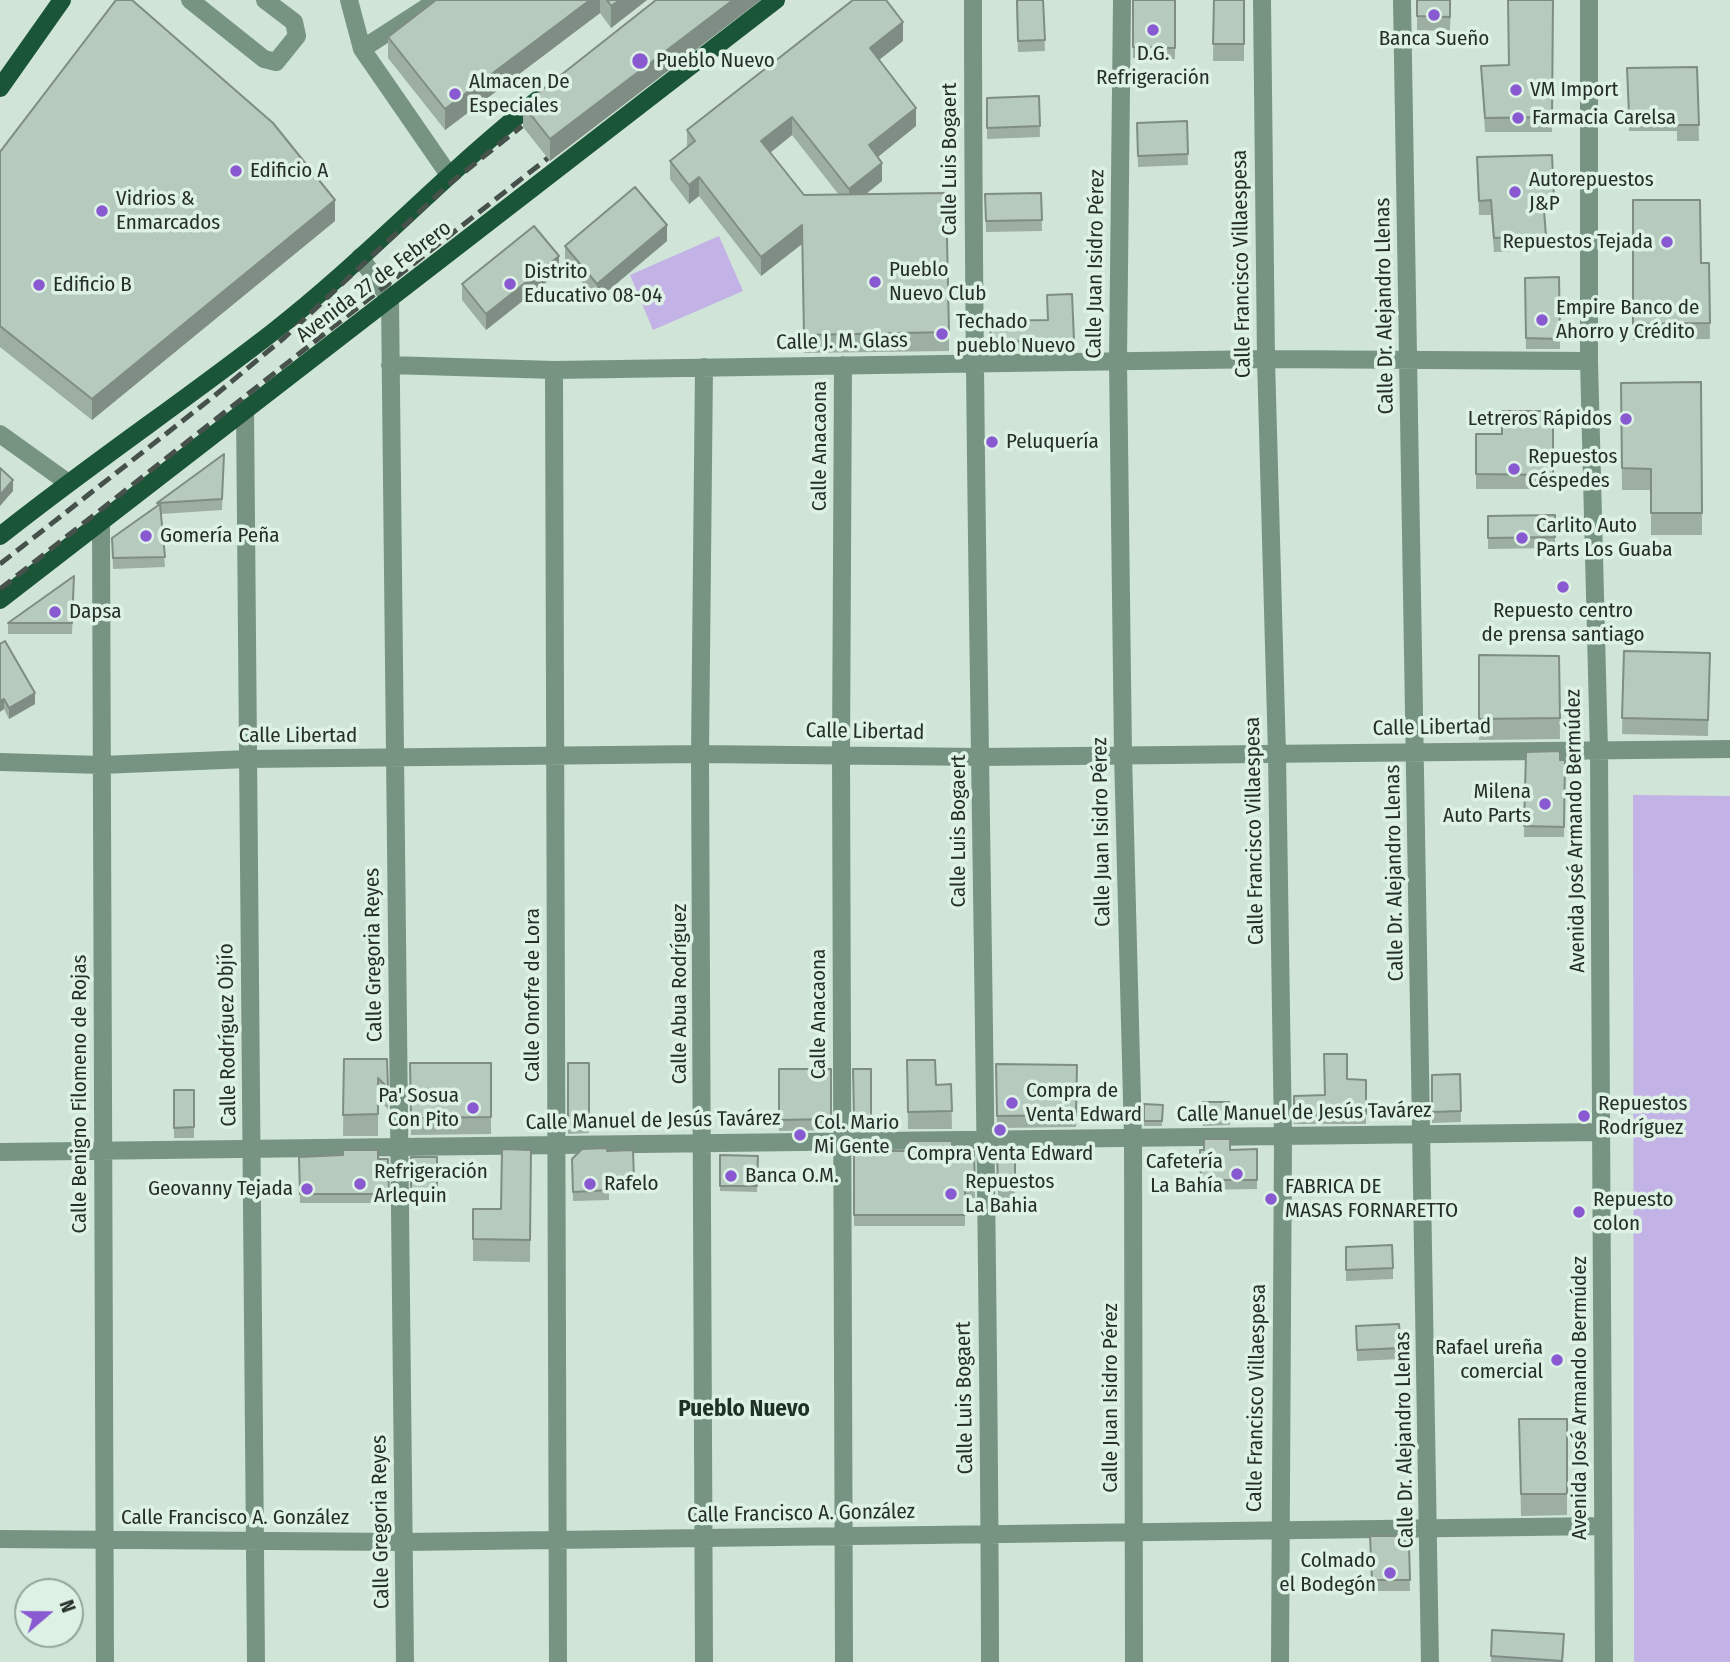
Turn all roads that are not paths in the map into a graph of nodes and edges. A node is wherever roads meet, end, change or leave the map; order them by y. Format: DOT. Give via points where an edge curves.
graph roads {
  1 [pos="62,0"];
  2 [pos="190,0"];
  3 [pos="265,0"];
  4 [pos="349,0"];
  5 [pos="438,0"];
  6 [pos="776,0"];
  7 [pos="973,0"];
  8 [pos="1122,0"];
  9 [pos="1262,0"];
  10 [pos="1402,0"];
  11 [pos="1589,0"];
  12 [pos="362,48"];
  13 [pos="556,85"];
  14 [pos="0,88"];
  15 [pos="449,175"];
  16 [pos="360,257"];
  17 [pos="390,299"];
  18 [pos="1266,359"];
  19 [pos="1118,361"];
  20 [pos="1408,361"];
  21 [pos="1589,361"];
  22 [pos="973,363"];
  23 [pos="390,365"];
  24 [pos="843,365"];
  25 [pos="704,367"];
  26 [pos="554,370"];
  27 [pos="245,408"];
  28 [pos="0,434"];
  29 [pos="67,482"];
  30 [pos="101,525"];
  31 [pos="0,536"];
  32 [pos="0,600"];
  33 [pos="1415,750"];
  34 [pos="1730,750"];
  35 [pos="1599,751"];
  36 [pos="841,753"];
  37 [pos="700,754"];
  38 [pos="1123,754"];
  39 [pos="1277,754"];
  40 [pos="555,755"];
  41 [pos="982,757"];
  42 [pos="248,758"];
  43 [pos="395,759"];
  44 [pos="0,762"];
  45 [pos="101,765"];
  46 [pos="1601,1132"];
  47 [pos="1422,1135"];
  48 [pos="1133,1138"];
  49 [pos="1283,1138"];
  50 [pos="984,1140"];
  51 [pos="843,1142"];
  52 [pos="704,1143"];
  53 [pos="556,1145"];
  54 [pos="399,1147"];
  55 [pos="252,1149"];
  56 [pos="103,1151"];
  57 [pos="0,1152"];
  58 [pos="1603,1525"];
  59 [pos="1429,1528"];
  60 [pos="1278,1530"];
  61 [pos="1134,1532"];
  62 [pos="990,1534"];
  63 [pos="843,1536"];
  64 [pos="705,1538"];
  65 [pos="0,1539"];
  66 [pos="105,1539"];
  67 [pos="255,1540"];
  68 [pos="557,1540"];
  69 [pos="404,1542"];
  70 [pos="105,1662"];
  71 [pos="256,1662"];
  72 [pos="405,1662"];
  73 [pos="558,1662"];
  74 [pos="704,1662"];
  75 [pos="844,1662"];
  76 [pos="990,1662"];
  77 [pos="1134,1662"];
  78 [pos="1280,1662"];
  79 [pos="1430,1662"];
  80 [pos="1604,1662"];
  1 -- 14 [label="main road"];
  2 -- 3 [label="street" via="264,59 276,62 297,36 294,22"];
  4 -- 12 [label="street"];
  5 -- 12 [label="street"];
  6 -- 17 [label="main road, Avenida 27 de Febrero"];
  7 -- 22 [label="street, Calle Luis Bogaert"];
  8 -- 19 [label="street, Calle Juan Isidro Pérez"];
  9 -- 18 [label="street, Calle Francisco Villaespesa"];
  10 -- 20 [label="street, Calle Dr. Alejandro Llenas"];
  11 -- 21 [label="street, Avenida José Armando Bermúdez"];
  12 -- 15 [label="street"];
  13 -- 15 [label="main road, Avenida 27 de Febrero"];
  15 -- 16 [label="main road, Avenida 27 de Febrero"];
  16 -- 17 [label="street"];
  16 -- 29 [label="main road, Avenida 27 de Febrero" via="274,331"];
  17 -- 23 [label="street, Calle Gregoria Reyes"];
  17 -- 27 [label="main road, Avenida 27 de Febrero"];
  18 -- 19 [label="street, Calle J. M. Glass"];
  18 -- 20 [label="street, Calle J. M. Glass"];
  18 -- 39 [label="street, Calle Francisco Villaespesa"];
  19 -- 22 [label="street, Calle J. M. Glass"];
  19 -- 38 [label="street, Calle Juan Isidro Pérez"];
  20 -- 21 [label="street, Calle J. M. Glass"];
  20 -- 33 [label="street, Calle Dr. Alejandro Llenas"];
  21 -- 35 [label="street, Avenida José Armando Bermúdez"];
  22 -- 24 [label="street, Calle J. M. Glass"];
  22 -- 41 [label="street, Calle Luis Bogaert"];
  23 -- 26 [label="street, Calle J. M. Glass"];
  23 -- 43 [label="street, Calle Gregoria Reyes"];
  24 -- 25 [label="street, Calle J. M. Glass"];
  24 -- 36 [label="street, Calle Anacaona"];
  25 -- 26 [label="street, Calle J. M. Glass"];
  25 -- 37 [label="street, Calle Abua Rodríguez"];
  26 -- 40 [label="street, Calle Onofre de Lora"];
  27 -- 30 [label="main road, Avenida 27 de Febrero"];
  27 -- 42 [label="street, Calle Rodríguez Objío"];
  28 -- 29 [label="street"];
  29 -- 31 [label="main road, Avenida 27 de Febrero"];
  30 -- 32 [label="main road, Avenida 27 de Febrero"];
  30 -- 45 [label="street, Calle Benigno Filomeno de Rojas"];
  33 -- 35 [label="street, Calle Libertad"];
  33 -- 39 [label="street, Calle Libertad"];
  33 -- 47 [label="street, Calle Dr. Alejandro Llenas"];
  34 -- 35 [label="street, Calle Libertad"];
  35 -- 46 [label="street, Avenida José Armando Bermúdez"];
  36 -- 37 [label="street, Calle Libertad"];
  36 -- 41 [label="street, Calle Libertad"];
  36 -- 51 [label="street, Calle Anacaona"];
  37 -- 40 [label="street, Calle Libertad"];
  37 -- 52 [label="street, Calle Abua Rodríguez"];
  38 -- 39 [label="street, Calle Libertad"];
  38 -- 41 [label="street, Calle Libertad"];
  38 -- 48 [label="street, Calle Juan Isidro Pérez"];
  39 -- 49 [label="street, Calle Francisco Villaespesa"];
  40 -- 43 [label="street, Calle Libertad"];
  40 -- 53 [label="street, Calle Onofre de Lora"];
  41 -- 50 [label="street, Calle Luis Bogaert"];
  42 -- 43 [label="street, Calle Libertad"];
  42 -- 45 [label="street, Calle Libertad"];
  42 -- 55 [label="street, Calle Rodríguez Objío"];
  43 -- 54 [label="street, Calle Gregoria Reyes"];
  44 -- 45 [label="street, Calle Libertad"];
  45 -- 56 [label="street, Calle Benigno Filomeno de Rojas"];
  46 -- 47 [label="street, Calle Manuel de Jesús Tavárez"];
  46 -- 58 [label="street, Avenida José Armando Bermúdez"];
  47 -- 49 [label="street, Calle Manuel de Jesús Tavárez"];
  47 -- 59 [label="street, Calle Dr. Alejandro Llenas"];
  48 -- 49 [label="street, Calle Manuel de Jesús Tavárez"];
  48 -- 50 [label="street, Calle Manuel de Jesús Tavárez"];
  48 -- 61 [label="street, Calle Juan Isidro Pérez"];
  49 -- 60 [label="street, Calle Francisco Villaespesa"];
  50 -- 51 [label="street, Calle Manuel de Jesús Tavárez"];
  50 -- 62 [label="street, Calle Luis Bogaert"];
  51 -- 52 [label="street, Calle Manuel de Jesús Tavárez"];
  51 -- 63 [label="street, Calle Anacaona"];
  52 -- 53 [label="street, Calle Manuel de Jesús Tavárez"];
  52 -- 64 [label="street, Calle Abua Rodríguez"];
  53 -- 54 [label="street, Calle Manuel de Jesús Tavárez"];
  53 -- 68 [label="street, Calle Onofre de Lora"];
  54 -- 55 [label="street, Calle Manuel de Jesús Tavárez"];
  54 -- 69 [label="street, Calle Gregoria Reyes"];
  55 -- 56 [label="street, Calle Manuel de Jesús Tavárez"];
  55 -- 67 [label="street, Calle Rodríguez Objío"];
  56 -- 57 [label="street, Calle Manuel de Jesús Tavárez"];
  56 -- 66 [label="street, Calle Benigno Filomeno de Rojas"];
  58 -- 59 [label="street, Calle Francisco A. González"];
  58 -- 80 [label="street, Avenida José Armando Bermúdez"];
  59 -- 60 [label="street, Calle Francisco A. González"];
  59 -- 79 [label="street, Calle Dr. Alejandro Llenas"];
  60 -- 61 [label="street, Calle Francisco A. González"];
  60 -- 78 [label="street, Calle Francisco Villaespesa"];
  61 -- 62 [label="street, Calle Francisco A. González"];
  61 -- 77 [label="street, Calle Juan Isidro Pérez"];
  62 -- 63 [label="street, Calle Francisco A. González"];
  62 -- 76 [label="street, Calle Luis Bogaert"];
  63 -- 64 [label="street, Calle Francisco A. González"];
  63 -- 75 [label="street, Calle Anacaona"];
  64 -- 68 [label="street, Calle Francisco A. González"];
  64 -- 74 [label="street, Calle Abua Rodríguez"];
  65 -- 66 [label="street, Calle Francisco A. González"];
  66 -- 67 [label="street, Calle Francisco A. González"];
  66 -- 70 [label="street, Calle Benigno Filomeno de Rojas"];
  67 -- 69 [label="street, Calle Francisco A. González"];
  67 -- 71 [label="street, Calle Rodríguez Objío"];
  68 -- 69 [label="street, Calle Francisco A. González"];
  68 -- 73 [label="street, Calle Onofre de Lora"];
  69 -- 72 [label="street, Calle Gregoria Reyes"];
}
